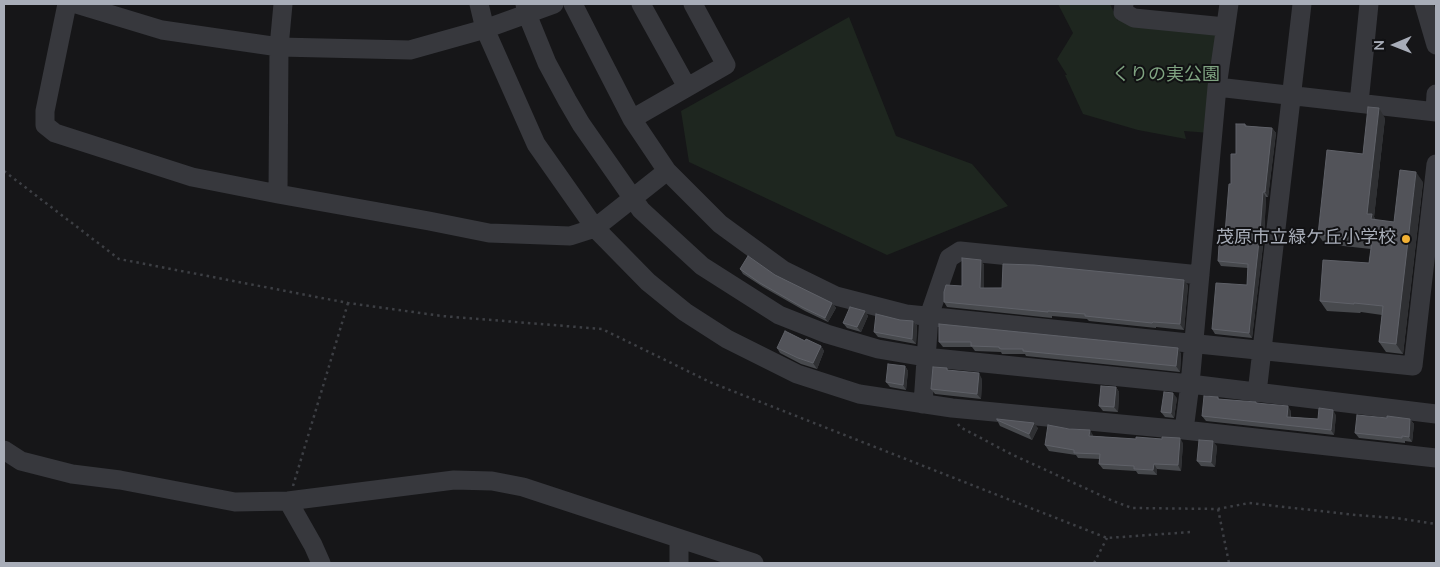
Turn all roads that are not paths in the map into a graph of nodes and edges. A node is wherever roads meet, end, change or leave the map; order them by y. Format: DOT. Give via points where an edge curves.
graph roads {
  1 [pos="67,4"];
  2 [pos="76,4"];
  3 [pos="282,4"];
  4 [pos="479,4"];
  5 [pos="554,4"];
  6 [pos="573,4"];
  7 [pos="641,4"];
  8 [pos="693,4"];
  9 [pos="1124,4"];
  10 [pos="1229,4"];
  11 [pos="1302,4"];
  12 [pos="1369,4"];
  13 [pos="1424,4"];
  14 [pos="526,9"];
  15 [pos="1225,27"];
  16 [pos="484,29"];
  17 [pos="1436,45"];
  18 [pos="279,47"];
  19 [pos="1217,87"];
  20 [pos="687,88"];
  21 [pos="1292,95"];
  22 [pos="1359,103"];
  23 [pos="1436,106"];
  24 [pos="632,118"];
  25 [pos="1436,164"];
  26 [pos="666,171"];
  27 [pos="278,194"];
  28 [pos="633,198"];
  29 [pos="595,228"];
  30 [pos="1200,275"];
  31 [pos="929,316"];
  32 [pos="1194,344"];
  33 [pos="1262,350"];
  34 [pos="925,357"];
  35 [pos="1190,384"];
  36 [pos="1257,393"];
  37 [pos="923,404"];
  38 [pos="1436,414"];
  39 [pos="1184,430"];
  40 [pos="4,450"];
  41 [pos="1436,458"];
  42 [pos="288,501"];
  43 [pos="680,539"];
  44 [pos="321,563"];
  45 [pos="679,563"];
  46 [pos="754,563"];
  1 -- 27 [label="street" via="44,111 45,125 55,133 192,177"];
  2 -- 18 [label="street" via="162,30"];
  3 -- 18 [label="street"];
  4 -- 16 [label="street"];
  5 -- 14 [label="street"];
  6 -- 24 [label="street"];
  7 -- 20 [label="street"];
  8 -- 20 [label="street" via="726,65"];
  9 -- 15 [label="street" via="1123,12 1134,18"];
  10 -- 15 [label="street"];
  11 -- 21 [label="street"];
  12 -- 22 [label="street"];
  13 -- 17 [label="street"];
  14 -- 16 [label="street"];
  14 -- 28 [label="street" via="547,64 567,100"];
  15 -- 19 [label="street"];
  16 -- 18 [label="street" via="410,50"];
  16 -- 29 [label="street" via="536,144"];
  18 -- 27 [label="street"];
  19 -- 21 [label="street"];
  19 -- 30 [label="street"];
  20 -- 24 [label="street"];
  21 -- 22 [label="street"];
  21 -- 33 [label="street"];
  22 -- 23 [label="street"];
  24 -- 26 [label="street"];
  25 -- 33 [label="street" via="1413,366"];
  26 -- 28 [label="street"];
  26 -- 31 [label="street" via="720,224 783,270 836,296 906,314"];
  27 -- 29 [label="street" via="489,233 570,236"];
  28 -- 29 [label="street"];
  28 -- 34 [label="street" via="641,210 702,266 780,315 827,334 878,349"];
  29 -- 37 [label="street" via="648,282 685,312 727,339 797,374 859,394"];
  30 -- 31 [label="street" via="960,251 949,258"];
  30 -- 32 [label="street"];
  31 -- 32 [label="street"];
  31 -- 34 [label="street"];
  32 -- 33 [label="street"];
  32 -- 35 [label="street"];
  33 -- 36 [label="street"];
  34 -- 35 [label="street"];
  34 -- 37 [label="street"];
  35 -- 36 [label="street"];
  35 -- 39 [label="street"];
  36 -- 38 [label="street"];
  37 -- 39 [label="street"];
  39 -- 41 [label="street"];
  40 -- 42 [label="street" via="21,461 72,474 235,502"];
  42 -- 43 [label="street" via="454,480 492,481 523,487"];
  42 -- 44 [label="street"];
  43 -- 45 [label="street"];
  43 -- 46 [label="street"];
}
